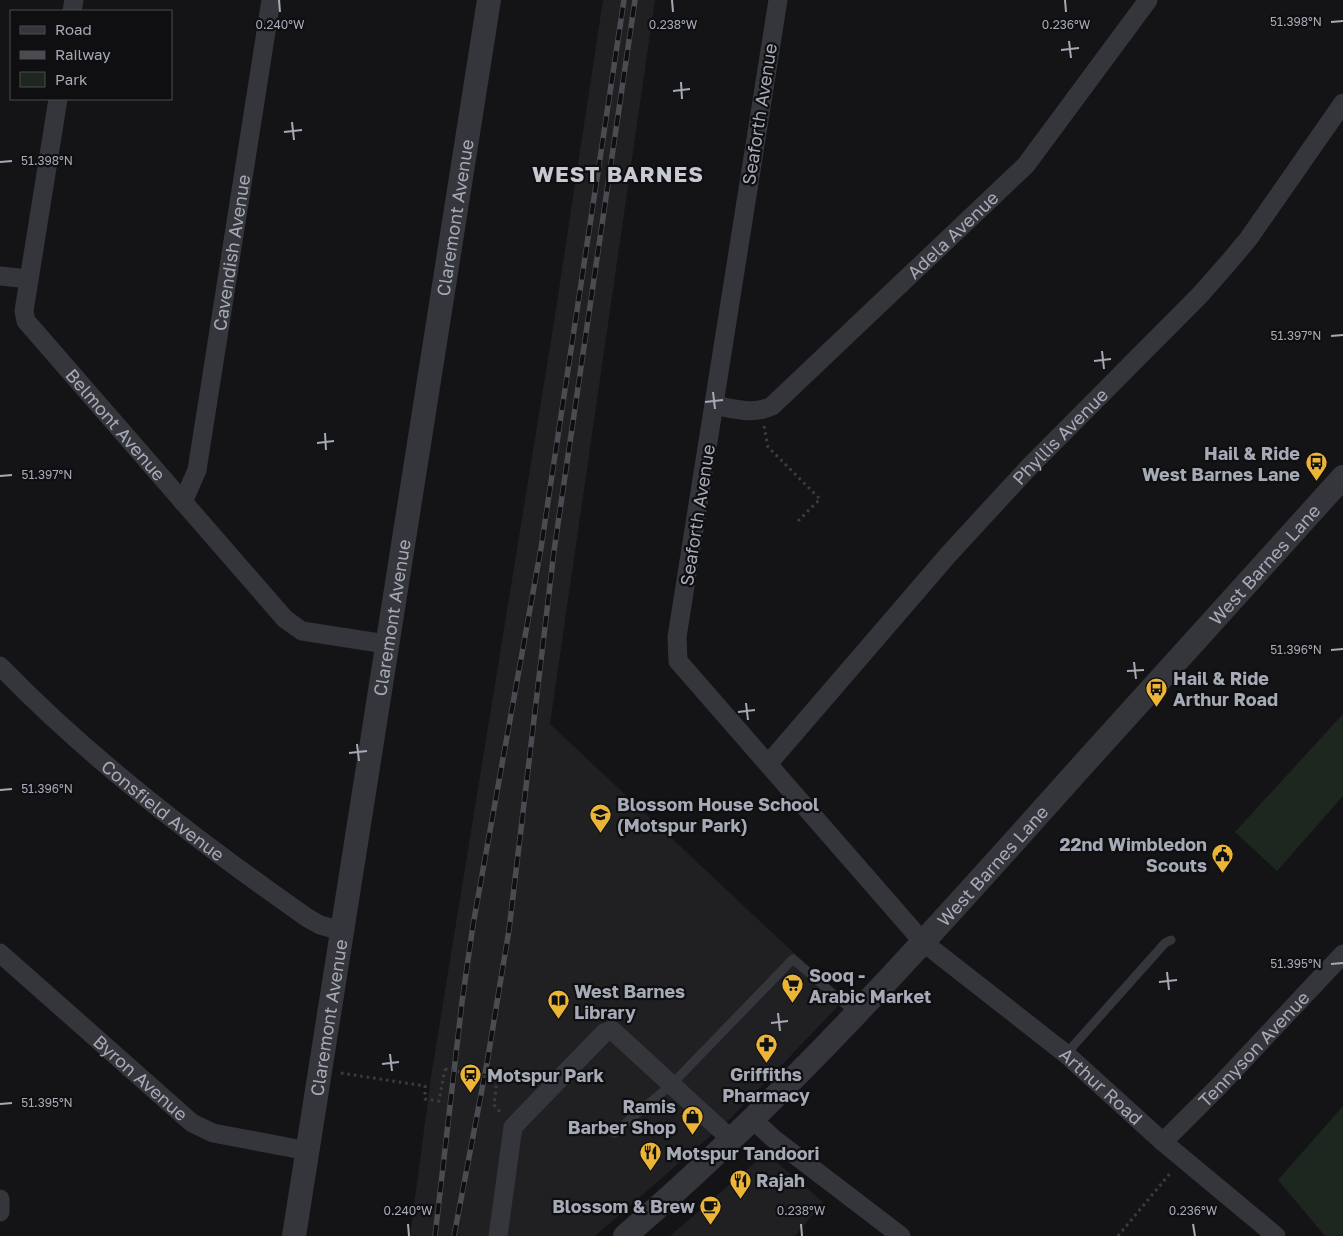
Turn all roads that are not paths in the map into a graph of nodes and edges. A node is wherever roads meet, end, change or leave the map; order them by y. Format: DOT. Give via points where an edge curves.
graph roads {
  1 [pos="271,0"];
  2 [pos="489,0"];
  3 [pos="778,0"];
  4 [pos="1148,0"];
  5 [pos="58,100"];
  6 [pos="1343,103"];
  7 [pos="0,276"];
  8 [pos="28,279"];
  9 [pos="714,405"];
  10 [pos="1343,477"];
  11 [pos="183,502"];
  12 [pos="386,644"];
  13 [pos="0,666"];
  14 [pos="768,764"];
  15 [pos="342,931"];
  16 [pos="1170,940"];
  17 [pos="923,942"];
  18 [pos="0,952"];
  19 [pos="1343,954"];
  20 [pos="856,1013"];
  21 [pos="1066,1054"];
  22 [pos="672,1084"];
  23 [pos="752,1119"];
  24 [pos="614,1133"];
  25 [pos="732,1140"];
  26 [pos="1163,1142"];
  27 [pos="308,1151"];
  28 [pos="0,1200"];
  29 [pos="0,1212"];
  30 [pos="294,1236"];
  31 [pos="498,1236"];
  32 [pos="626,1236"];
  33 [pos="901,1236"];
  34 [pos="1276,1236"];
  1 -- 11 [label="street, Cavendish Avenue" via="197,470"];
  2 -- 12 [label="street, Claremont Avenue"];
  3 -- 9 [label="street, Seaforth Avenue"];
  4 -- 9 [label="street, Adela Avenue" via="1026,165 772,406 749,412"];
  5 -- 8 [label="street, Belmont Avenue"];
  6 -- 14 [label="street, Phyllis Avenue" via="1249,238 1223,268 973,528"];
  7 -- 8 [label="street"];
  8 -- 11 [label="street, Belmont Avenue" via="26,320"];
  9 -- 14 [label="street, Seaforth Avenue" via="676,650 678,662 685,671"];
  10 -- 17 [label="street, West Barnes Lane"];
  11 -- 12 [label="street, Belmont Avenue" via="293,626 302,631"];
  12 -- 15 [label="street, Claremont Avenue"];
  13 -- 15 [label="street, Consfield Avenue" via="85,746 207,847 306,917"];
  14 -- 17 [label="street, Seaforth Avenue"];
  15 -- 27 [label="street, Claremont Avenue"];
  16 -- 21 [label="lane"];
  17 -- 20 [label="street, West Barnes Lane"];
  17 -- 21 [label="street, Arthur Road"];
  18 -- 27 [label="street, Byron Avenue" via="192,1123 212,1133"];
  19 -- 26 [label="street, Tennyson Avenue"];
  20 -- 22 [label="lane" via="793,959"];
  20 -- 23 [label="street, West Barnes Lane"];
  21 -- 26 [label="street, Arthur Road"];
  22 -- 24 [label="lane"];
  22 -- 25 [label="street"];
  22 -- 31 [label="street" via="612,1030 604,1032 513,1127"];
  23 -- 25 [label="street, West Barnes Lane"];
  23 -- 33 [label="street"];
  25 -- 32 [label="street, West Barnes Lane"];
  26 -- 34 [label="street, Arthur Road"];
  27 -- 30 [label="street, Claremont Avenue"];
  28 -- 29 [label="street"];
}
